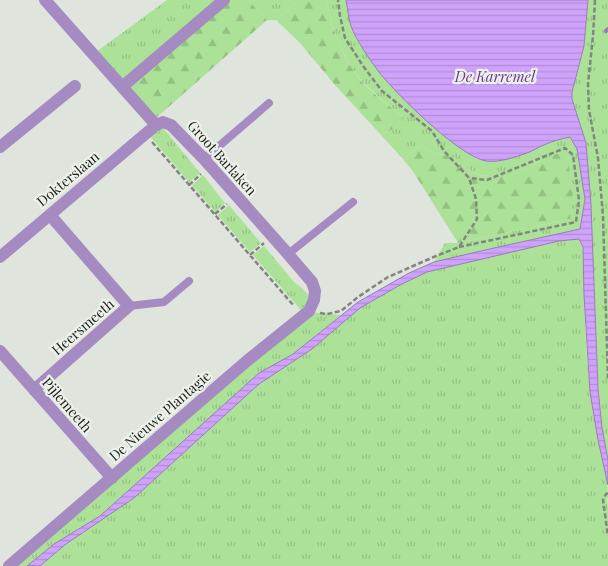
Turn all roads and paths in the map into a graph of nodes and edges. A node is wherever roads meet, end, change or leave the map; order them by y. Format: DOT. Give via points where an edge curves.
graph roads {
  1 [pos="45,0"];
  2 [pos="224,0"];
  3 [pos="338,0"];
  4 [pos="595,0"];
  5 [pos="75,86"];
  6 [pos="122,87"];
  7 [pos="269,103"];
  8 [pos="156,125"];
  9 [pos="151,141"];
  10 [pos="1,144"];
  11 [pos="207,162"];
  12 [pos="470,178"];
  13 [pos="189,185"];
  14 [pos="236,195"];
  15 [pos="352,202"];
  16 [pos="215,214"];
  17 [pos="50,215"];
  18 [pos="272,236"];
  19 [pos="458,247"];
  20 [pos="288,254"];
  21 [pos="250,255"];
  22 [pos="0,257"];
  23 [pos="189,282"];
  24 [pos="130,306"];
  25 [pos="306,314"];
  26 [pos="0,351"];
  27 [pos="608,379"];
  28 [pos="34,390"];
  29 [pos="112,478"];
  30 [pos="608,493"];
  31 [pos="608,536"];
  32 [pos="9,566"];
  1 -- 6 [label="street"];
  2 -- 6 [label="street"];
  3 -- 12 [label="path" via="345,38 367,72 382,91 432,131 444,151"];
  4 -- 27 [label="path" via="588,84 604,216"];
  5 -- 10 [label="street"];
  6 -- 8 [label="street"];
  7 -- 11 [label="lane"];
  8 -- 11 [label="street, Groot Barlaken" via="163,122 171,125"];
  8 -- 17 [label="street, Dokterslaan"];
  9 -- 13 [label="path"];
  11 -- 13 [label="path"];
  11 -- 14 [label="street, Groot Barlaken"];
  12 -- 19 [label="path" via="477,219"];
  12 -- 19 [label="path" via="487,180 565,148 574,155 579,200 576,222"];
  13 -- 16 [label="path"];
  14 -- 16 [label="path"];
  14 -- 18 [label="street, Groot Barlaken"];
  15 -- 20 [label="lane"];
  16 -- 21 [label="path"];
  17 -- 22 [label="street, Dokterslaan"];
  17 -- 24 [label="street, Heersmeeth"];
  18 -- 20 [label="street, Groot Barlaken"];
  18 -- 21 [label="path"];
  19 -- 25 [label="path" via="388,277 341,311"];
  20 -- 25 [label="street, Groot Barlaken" via="312,282 315,291"];
  21 -- 25 [label="path"];
  23 -- 24 [label="lane, Heersmeeth" via="164,302"];
  24 -- 28 [label="street, Heersmeeth"];
  25 -- 29 [label="street, De Nieuwe Plantagie"];
  26 -- 28 [label="street, Pijlemeeth"];
  28 -- 29 [label="street, Pijlemeeth"];
  29 -- 32 [label="street, De Nieuwe Plantagie"];
  30 -- 31 [label="path" via="603,500"];
}
